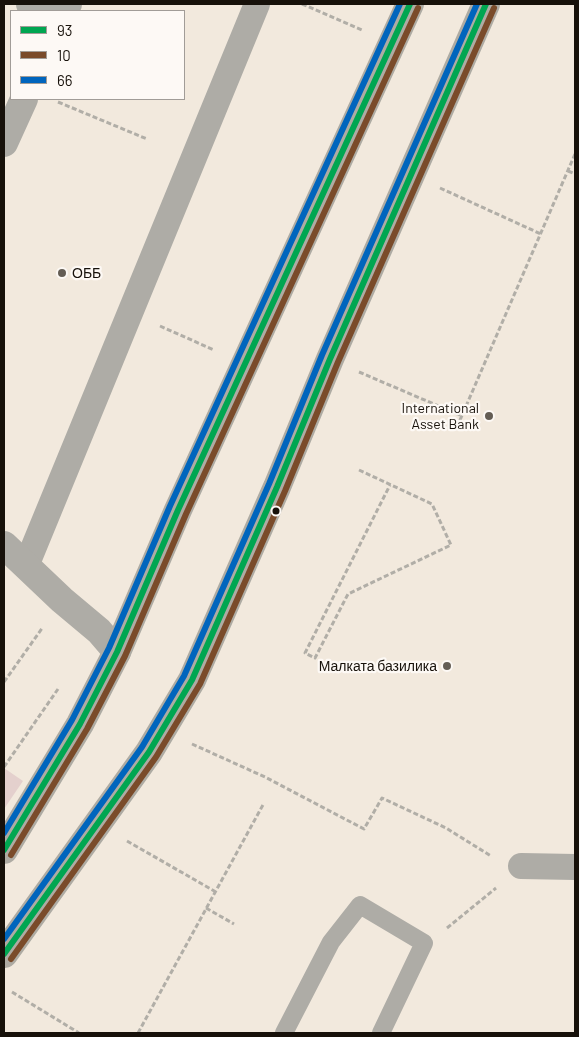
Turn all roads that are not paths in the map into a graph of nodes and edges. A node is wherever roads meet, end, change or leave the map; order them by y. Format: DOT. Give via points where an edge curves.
graph roads {
  1 [pos="30,4"];
  2 [pos="257,4"];
  3 [pos="410,4"];
  4 [pos="486,4"];
  5 [pos="45,10"];
  6 [pos="24,100"];
  7 [pos="4,143"];
  8 [pos="4,545"];
  9 [pos="26,566"];
  10 [pos="117,652"];
  11 [pos="4,850"];
  12 [pos="509,863"];
  13 [pos="575,867"];
  14 [pos="4,954"];
  15 [pos="284,1033"];
  16 [pos="381,1033"];
  1 -- 5 [label="street"];
  2 -- 9 [label="street"];
  3 -- 10 [label="main road" via="178,510"];
  4 -- 14 [label="main road" via="192,680 149,752"];
  6 -- 7 [label="street"];
  8 -- 9 [label="street"];
  9 -- 10 [label="street" via="99,631"];
  10 -- 11 [label="main road" via="80,724"];
  12 -- 13 [label="street"];
  15 -- 16 [label="lane" via="331,942 360,905 424,943"];
}
